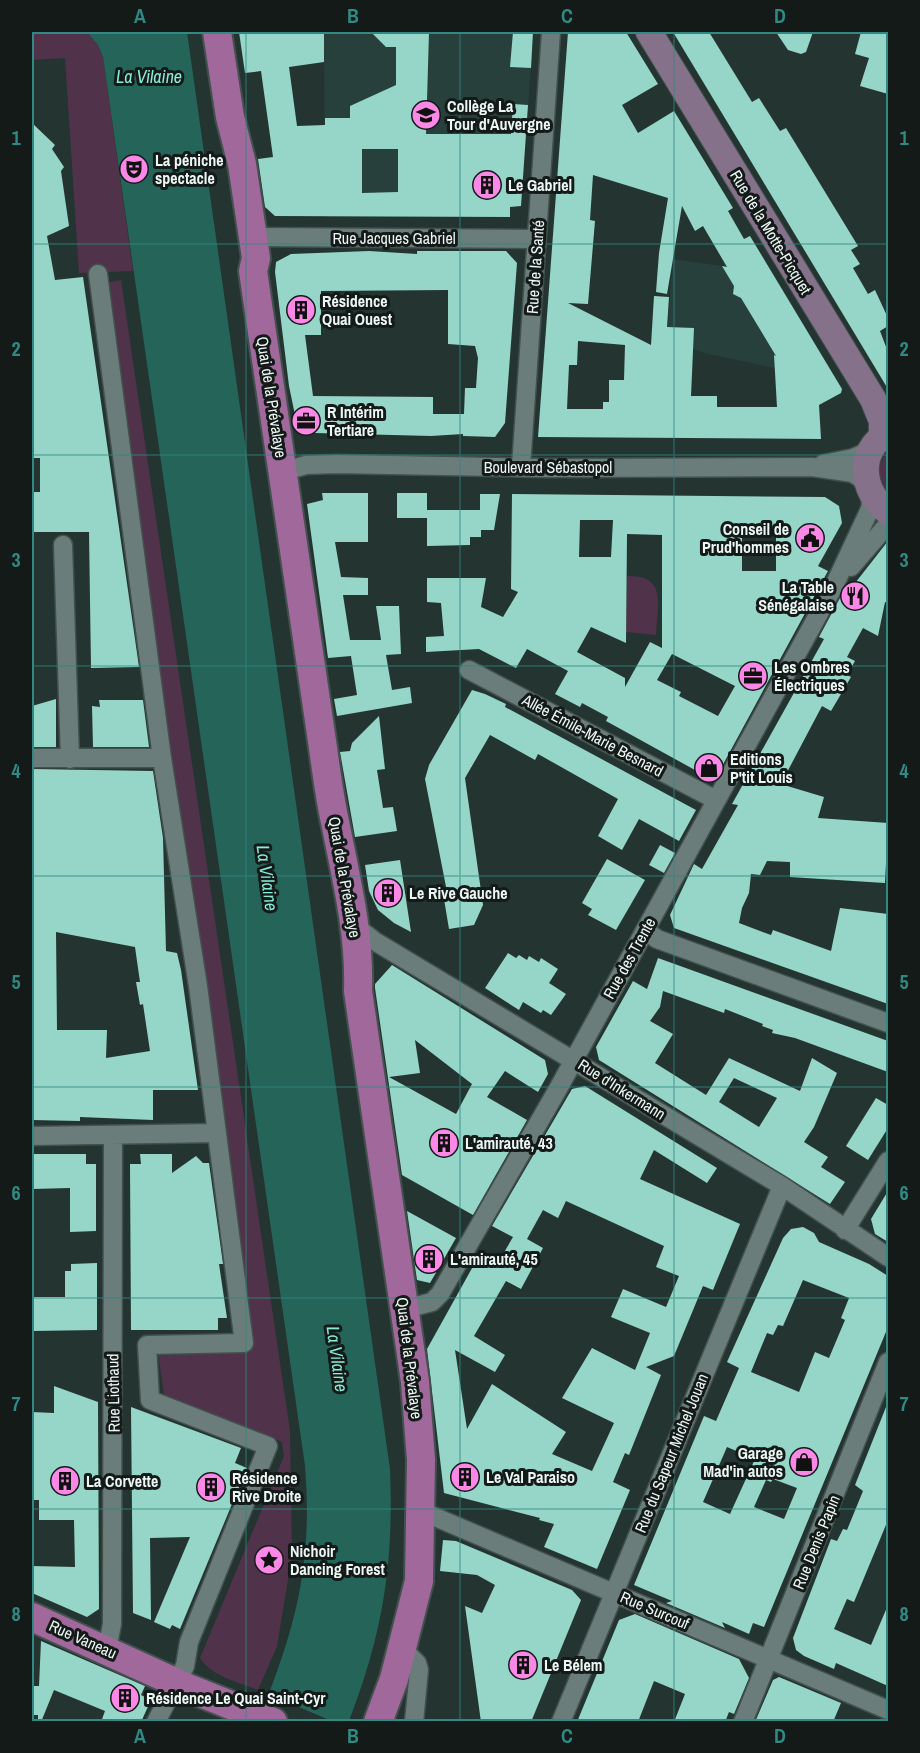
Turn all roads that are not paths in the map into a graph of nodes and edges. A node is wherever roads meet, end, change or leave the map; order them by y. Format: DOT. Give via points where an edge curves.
graph roads {
  1 [pos="217,32"];
  2 [pos="551,32"];
  3 [pos="649,32"];
  4 [pos="252,237"];
  5 [pos="536,239"];
  6 [pos="98,274"];
  7 [pos="881,440"];
  8 [pos="812,466"];
  9 [pos="521,468"];
  10 [pos="284,471"];
  11 [pos="875,497"];
  12 [pos="888,524"];
  13 [pos="63,545"];
  14 [pos="834,586"];
  15 [pos="469,670"];
  16 [pos="162,758"];
  17 [pos="32,759"];
  18 [pos="69,759"];
  19 [pos="716,800"];
  20 [pos="354,925"];
  21 [pos="645,930"];
  22 [pos="888,1023"];
  23 [pos="574,1059"];
  24 [pos="217,1134"];
  25 [pos="32,1136"];
  26 [pos="113,1136"];
  27 [pos="888,1161"];
  28 [pos="782,1186"];
  29 [pos="845,1230"];
  30 [pos="888,1257"];
  31 [pos="405,1309"];
  32 [pos="888,1362"];
  33 [pos="883,1394"];
  34 [pos="421,1511"];
  35 [pos="614,1593"];
  36 [pos="32,1617"];
  37 [pos="403,1649"];
  38 [pos="107,1650"];
  39 [pos="768,1659"];
  40 [pos="176,1681"];
  41 [pos="888,1710"];
  42 [pos="156,1722"];
  43 [pos="273,1722"];
  44 [pos="378,1722"];
  45 [pos="414,1722"];
  46 [pos="561,1722"];
  47 [pos="742,1722"];
  1 -- 4 [label="main road, Quai de la Prévalaye"];
  2 -- 5 [label="street, Rue de la Santé"];
  3 -- 7 [label="street, Rue de la Motte-Picquet" via="873,399 882,421"];
  4 -- 5 [label="street, Rue Jacques Gabriel"];
  4 -- 10 [label="main road, Quai de la Prévalaye"];
  5 -- 9 [label="street, Rue de la Santé"];
  6 -- 16 [label="street"];
  7 -- 8 [label="street, Boulevard Sébastopol" via="853,458"];
  7 -- 11 [label="street" via="867,460"];
  8 -- 9 [label="street, Boulevard Sébastopol"];
  8 -- 11 [label="street, Boulevard Sébastopol" via="853,473"];
  9 -- 10 [label="street, Boulevard Sébastopol" via="337,464 306,465"];
  10 -- 20 [label="main road, Quai de la Prévalaye" via="303,617"];
  11 -- 14 [label="street, Rue des Trente"];
  12 -- 14 [label="street, Rue des Trente"];
  13 -- 18 [label="street"];
  14 -- 19 [label="street, Rue des Trente"];
  15 -- 19 [label="street, Allée Émile-Marie Besnard"];
  16 -- 18 [label="street"];
  16 -- 24 [label="street"];
  17 -- 18 [label="street"];
  19 -- 21 [label="street, Rue des Trente"];
  20 -- 23 [label="street, Rue d'Inkermann" via="376,942"];
  20 -- 31 [label="main road, Quai de la Prévalaye" via="358,991"];
  21 -- 22 [label="street" via="657,939"];
  21 -- 23 [label="street, Rue des Trente"];
  23 -- 28 [label="street, Rue d'Inkermann"];
  23 -- 31 [label="street, Rue des Trente" via="440,1294 432,1302"];
  24 -- 26 [label="street"];
  24 -- 40 [label="street" via="244,1343 147,1345 150,1400 268,1446"];
  25 -- 26 [label="street"];
  26 -- 38 [label="street, Rue Liothaud" via="112,1612"];
  27 -- 29 [label="street"];
  28 -- 29 [label="street, Rue d'Inkermann"];
  28 -- 35 [label="street, Rue du Sapeur Michel Jouan"];
  29 -- 30 [label="street, Rue d'Inkermann"];
  31 -- 34 [label="main road, Quai de la Prévalaye" via="416,1382"];
  32 -- 33 [label="street, Rue Denis Papin"];
  33 -- 39 [label="street, Rue Denis Papin"];
  34 -- 35 [label="street, Rue Surcouf"];
  34 -- 37 [label="main road, Quai de la Prévalaye" via="419,1581"];
  35 -- 39 [label="street, Rue Surcouf"];
  35 -- 46 [label="street, Rue du Sapeur Michel Jouan"];
  36 -- 38 [label="main road, Rue Vaneau"];
  37 -- 44 [label="main road, Quai de la Prévalaye"];
  37 -- 45 [label="street" via="419,1670"];
  38 -- 40 [label="main road, Rue Vaneau" via="135,1662 160,1663"];
  39 -- 41 [label="street, Rue Surcouf"];
  39 -- 47 [label="street, Rue Denis Papin"];
  40 -- 42 [label="street"];
  40 -- 43 [label="main road, Rue Vaneau"];
}
